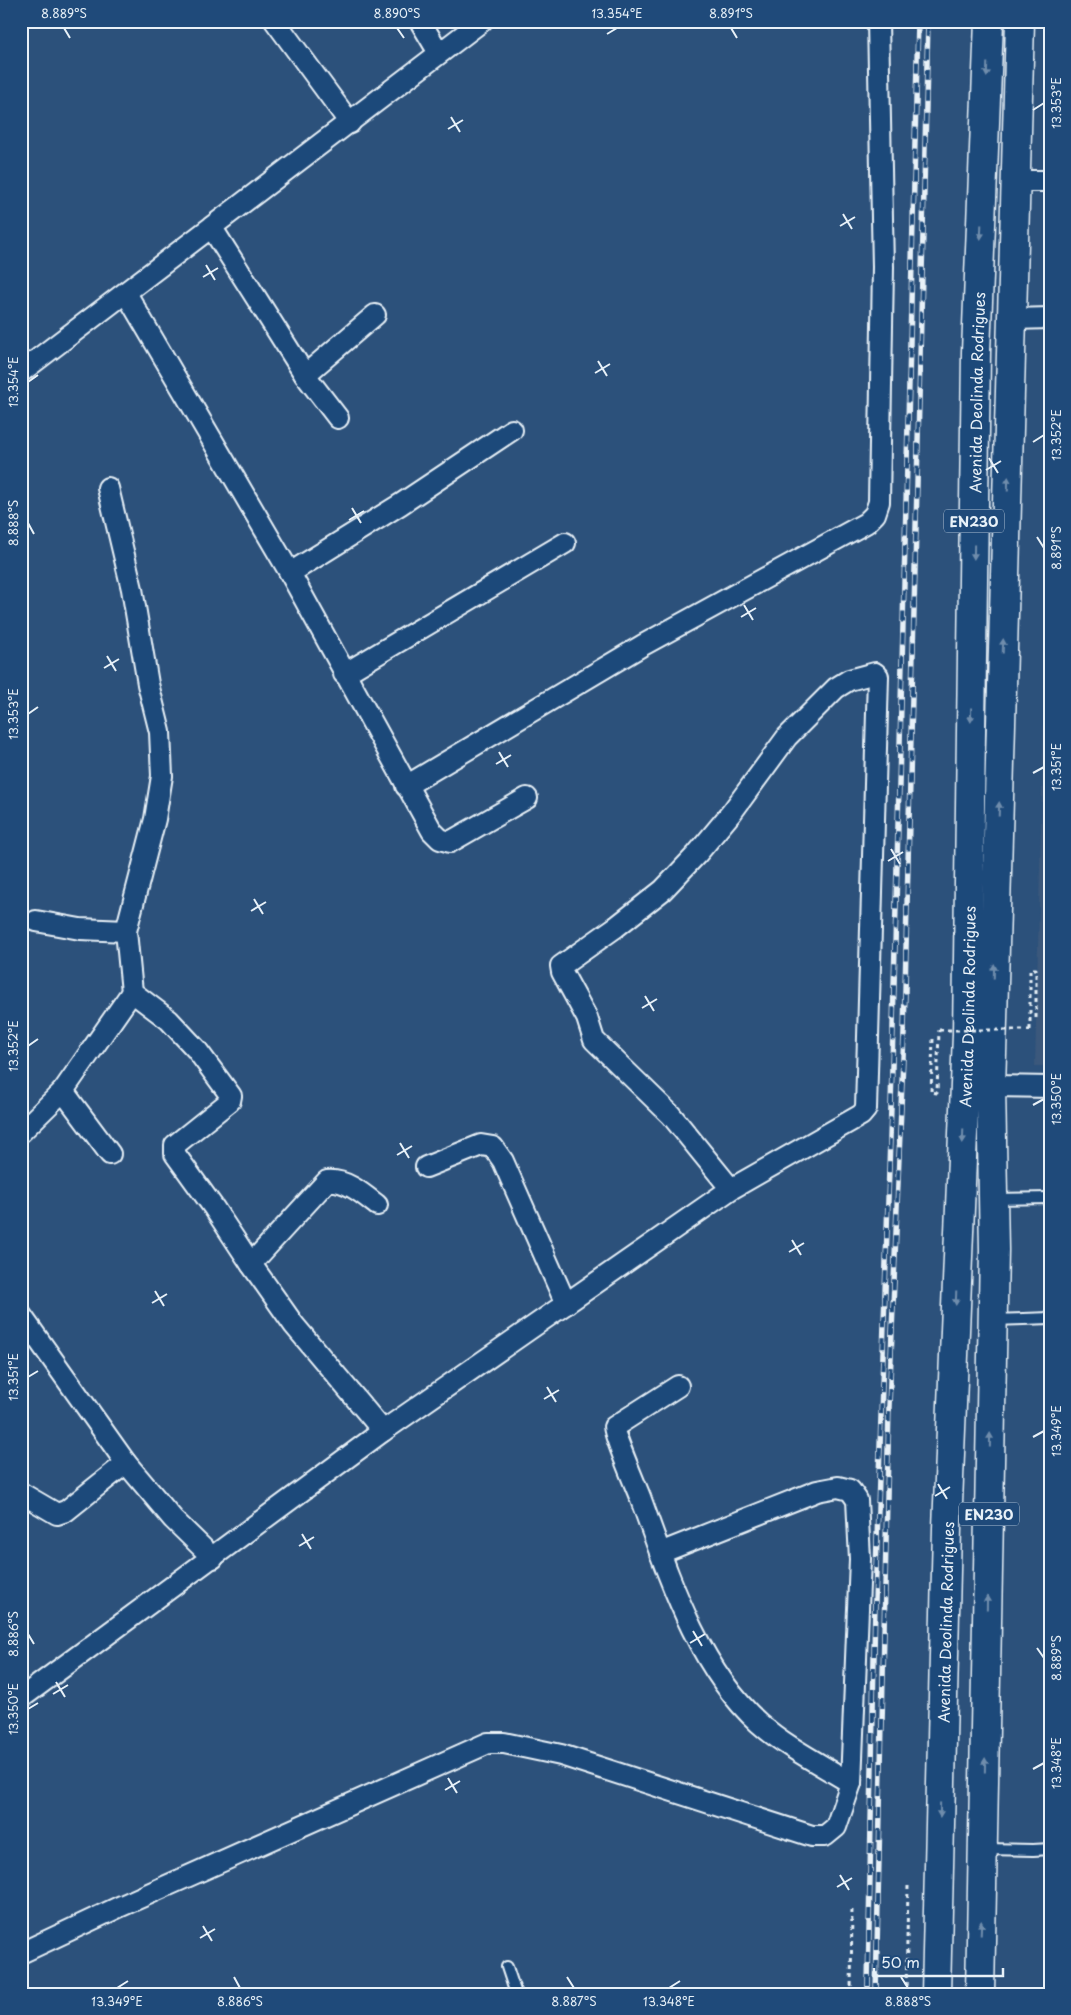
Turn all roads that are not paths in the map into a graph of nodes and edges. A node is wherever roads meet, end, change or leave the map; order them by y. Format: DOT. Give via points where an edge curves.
graph roads {
  1 [pos="275,21"];
  2 [pos="420,21"];
  3 [pos="482,21"];
  4 [pos="878,21"];
  5 [pos="989,21"];
  6 [pos="1020,21"];
  7 [pos="439,53"];
  8 [pos="350,123"];
  9 [pos="1016,181"];
  10 [pos="1050,181"];
  11 [pos="212,228"];
  12 [pos="126,293"];
  13 [pos="375,315"];
  14 [pos="1050,318"];
  15 [pos="1013,319"];
  16 [pos="21,372"];
  17 [pos="305,375"];
  18 [pos="338,418"];
  19 [pos="512,430"];
  20 [pos="108,488"];
  21 [pos="565,543"];
  22 [pos="290,573"];
  23 [pos="344,674"];
  24 [pos="406,786"];
  25 [pos="528,798"];
  26 [pos="36,921"];
  27 [pos="126,930"];
  28 [pos="132,992"];
  29 [pos="992,1086"];
  30 [pos="1050,1087"];
  31 [pos="63,1091"];
  32 [pos="21,1132"];
  33 [pos="110,1154"];
  34 [pos="426,1167"];
  35 [pos="731,1189"];
  36 [pos="1050,1198"];
  37 [pos="993,1199"];
  38 [pos="377,1205"];
  39 [pos="251,1264"];
  40 [pos="566,1304"];
  41 [pos="21,1315"];
  42 [pos="1050,1318"];
  43 [pos="992,1320"];
  44 [pos="678,1386"];
  45 [pos="383,1431"];
  46 [pos="126,1463"];
  47 [pos="21,1493"];
  48 [pos="660,1553"];
  49 [pos="213,1558"];
  50 [pos="21,1698"];
  51 [pos="851,1783"];
  52 [pos="984,1849"];
  53 [pos="1050,1849"];
  54 [pos="21,1953"];
  55 [pos="507,1967"];
  56 [pos="516,1994"];
  57 [pos="936,1994"];
  58 [pos="980,1994"];
  1 -- 8 [label="street"];
  2 -- 7 [label="street"];
  3 -- 7 [label="street"];
  4 -- 24 [label="street" via="883,267 879,502 875,514 866,523 643,645"];
  5 -- 57 [label="highway, Avenida Deolinda Rodrigues / EN230, one-way" via="976,352 967,1035 947,1528"];
  6 -- 9 [label="highway, Avenida Deolinda Rodrigues / EN230"];
  7 -- 8 [label="street"];
  8 -- 11 [label="street"];
  9 -- 10 [label="street"];
  9 -- 15 [label="highway, Avenida Deolinda Rodrigues / EN230"];
  11 -- 12 [label="street"];
  11 -- 17 [label="street"];
  12 -- 16 [label="street"];
  12 -- 22 [label="street"];
  13 -- 17 [label="street"];
  14 -- 15 [label="street"];
  29 -- 15 [label="highway, Avenida Deolinda Rodrigues / EN230, one-way"];
  17 -- 18 [label="street"];
  19 -- 22 [label="street"];
  20 -- 27 [label="street" via="132,589 161,741 162,776 155,819"];
  21 -- 23 [label="street"];
  22 -- 23 [label="street"];
  23 -- 24 [label="street"];
  24 -- 25 [label="street" via="432,831 440,839 450,842"];
  26 -- 27 [label="street" via="80,929"];
  27 -- 28 [label="street"];
  28 -- 31 [label="street"];
  28 -- 39 [label="street" via="168,1020 229,1091 230,1101 181,1139 175,1145 175,1154"];
  29 -- 30 [label="street"];
  29 -- 37 [label="highway, Avenida Deolinda Rodrigues / EN230"];
  31 -- 32 [label="street"];
  31 -- 33 [label="street"];
  34 -- 40 [label="street" via="481,1146 493,1147 503,1161"];
  35 -- 35 [label="street" via="671,1115 594,1040 587,1018 561,966 663,890 732,812 787,737 836,688 849,680 875,673 878,686 866,1109 861,1115"];
  35 -- 40 [label="street"];
  36 -- 37 [label="lane"];
  37 -- 43 [label="highway, Avenida Deolinda Rodrigues / EN230"];
  38 -- 39 [label="street" via="360,1191 336,1180 327,1181"];
  39 -- 45 [label="street" via="294,1325"];
  40 -- 45 [label="street"];
  41 -- 46 [label="street"];
  42 -- 43 [label="lane"];
  52 -- 43 [label="highway, Avenida Deolinda Rodrigues / EN230, one-way"];
  44 -- 48 [label="street" via="614,1427 613,1432"];
  45 -- 49 [label="street"];
  46 -- 47 [label="street" via="66,1511 57,1514"];
  46 -- 49 [label="street" via="173,1519"];
  48 -- 51 [label="street" via="707,1655 732,1694 760,1723"];
  48 -- 51 [label="street" via="817,1491 838,1487 850,1490 857,1500 860,1558"];
  49 -- 50 [label="street"];
  51 -- 54 [label="street" via="836,1827 825,1836 812,1836 561,1755 504,1743 488,1744"];
  52 -- 53 [label="lane"];
  58 -- 52 [label="highway, Avenida Deolinda Rodrigues / EN230, one-way"];
  55 -- 56 [label="lane"];
}
